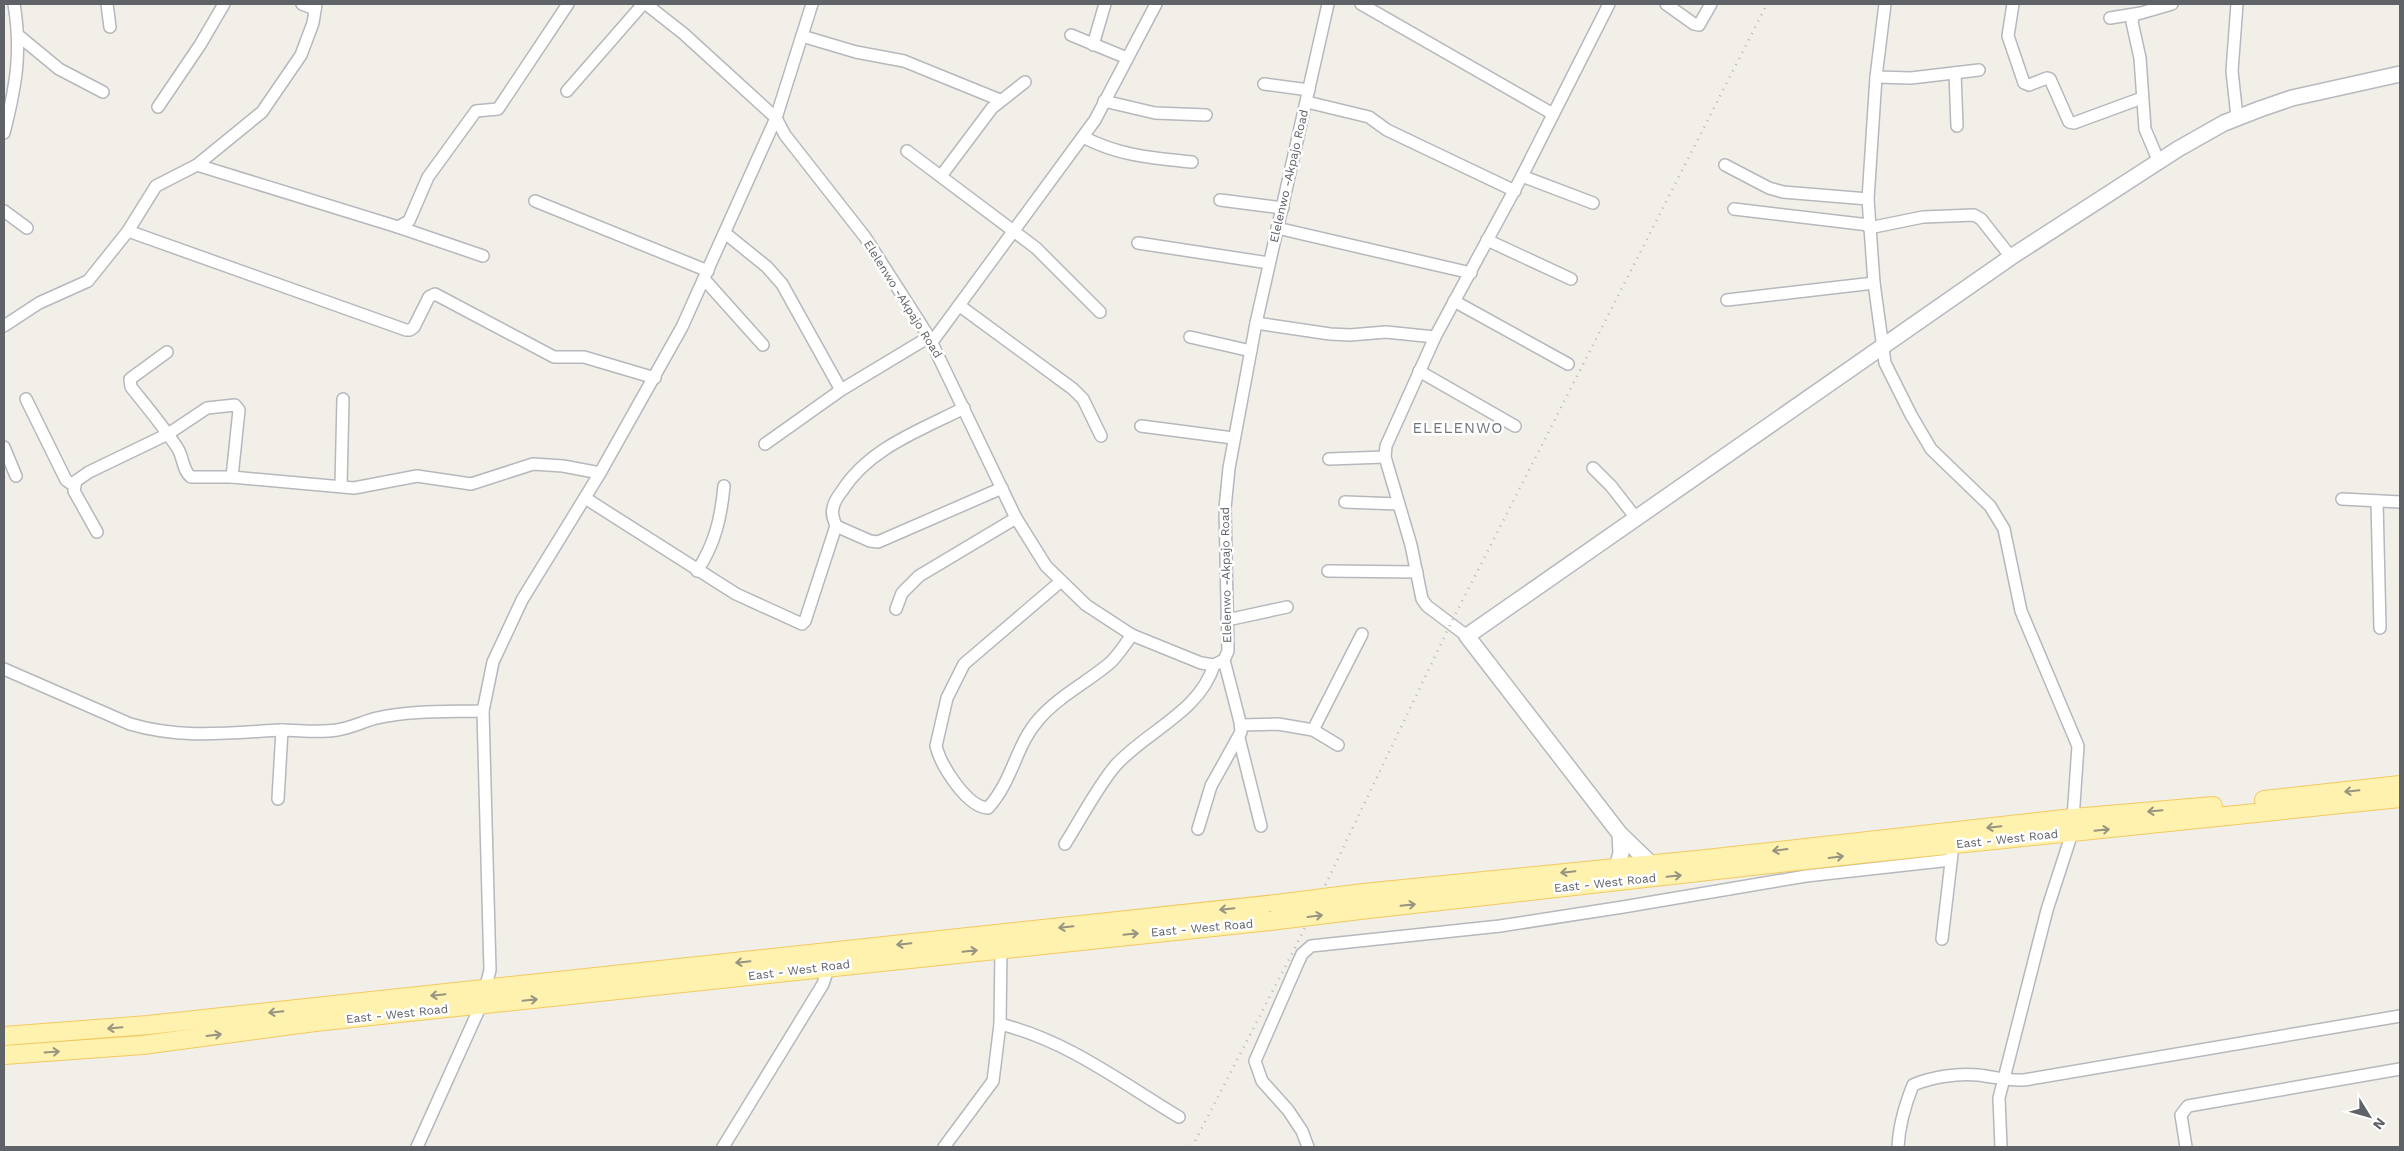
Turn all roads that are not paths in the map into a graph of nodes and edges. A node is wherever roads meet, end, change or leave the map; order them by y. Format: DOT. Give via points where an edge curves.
graph roads {
  1 [pos="14,4"];
  2 [pos="107,4"];
  3 [pos="224,4"];
  4 [pos="302,4"];
  5 [pos="568,4"];
  6 [pos="644,4"];
  7 [pos="812,4"];
  8 [pos="1105,4"];
  9 [pos="1156,4"];
  10 [pos="1328,4"];
  11 [pos="1361,4"];
  12 [pos="1608,4"];
  13 [pos="1666,4"];
  14 [pos="1711,4"];
  15 [pos="1885,4"];
  16 [pos="2013,4"];
  17 [pos="2172,4"];
  18 [pos="2237,4"];
  19 [pos="316,6"];
  20 [pos="1384,9"];
  21 [pos="2134,15"];
  22 [pos="2110,18"];
  23 [pos="110,27"];
  24 [pos="1071,35"];
  25 [pos="19,36"];
  26 [pos="802,36"];
  27 [pos="1092,45"];
  28 [pos="1127,58"];
  29 [pos="1979,70"];
  30 [pos="1955,73"];
  31 [pos="2400,74"];
  32 [pos="1876,77"];
  33 [pos="1024,82"];
  34 [pos="1264,84"];
  35 [pos="1309,90"];
  36 [pos="567,91"];
  37 [pos="103,92"];
  38 [pos="2142,98"];
  39 [pos="1000,100"];
  40 [pos="8,101"];
  41 [pos="1104,102"];
  42 [pos="1307,102"];
  43 [pos="158,107"];
  44 [pos="1553,114"];
  45 [pos="1206,115"];
  46 [pos="2236,117"];
  47 [pos="776,118"];
  48 [pos="1957,126"];
  49 [pos="4,133"];
  50 [pos="1083,136"];
  51 [pos="908,151"];
  52 [pos="1192,162"];
  53 [pos="2159,162"];
  54 [pos="197,165"];
  55 [pos="1725,165"];
  56 [pos="942,176"];
  57 [pos="1522,176"];
  58 [pos="1515,191"];
  59 [pos="1868,199"];
  60 [pos="535,200"];
  61 [pos="1220,200"];
  62 [pos="1593,203"];
  63 [pos="1283,208"];
  64 [pos="1734,209"];
  65 [pos="4,211"];
  66 [pos="398,227"];
  67 [pos="1869,227"];
  68 [pos="27,228"];
  69 [pos="1277,228"];
  70 [pos="128,231"];
  71 [pos="1013,231"];
  72 [pos="725,233"];
  73 [pos="1487,240"];
  74 [pos="1138,243"];
  75 [pos="483,256"];
  76 [pos="2011,257"];
  77 [pos="1269,263"];
  78 [pos="1471,273"];
  79 [pos="706,275"];
  80 [pos="1571,280"];
  81 [pos="1874,283"];
  82 [pos="1727,300"];
  83 [pos="1454,301"];
  84 [pos="960,306"];
  85 [pos="1100,312"];
  86 [pos="1256,323"];
  87 [pos="4,326"];
  88 [pos="1190,337"];
  89 [pos="1435,337"];
  90 [pos="930,339"];
  91 [pos="763,345"];
  92 [pos="1882,346"];
  93 [pos="167,352"];
  94 [pos="1251,352"];
  95 [pos="1568,364"];
  96 [pos="1419,371"];
  97 [pos="655,378"];
  98 [pos="841,390"];
  99 [pos="343,399"];
  100 [pos="26,400"];
  101 [pos="964,408"];
  102 [pos="1140,426"];
  103 [pos="1515,426"];
  104 [pos="168,434"];
  105 [pos="1101,436"];
  106 [pos="1233,438"];
  107 [pos="765,444"];
  108 [pos="4,447"];
  109 [pos="1385,458"];
  110 [pos="1329,459"];
  111 [pos="1593,468"];
  112 [pos="600,474"];
  113 [pos="16,476"];
  114 [pos="232,477"];
  115 [pos="74,485"];
  116 [pos="341,486"];
  117 [pos="724,486"];
  118 [pos="1002,488"];
  119 [pos="585,498"];
  120 [pos="2342,499"];
  121 [pos="2377,501"];
  122 [pos="1345,502"];
  123 [pos="2400,502"];
  124 [pos="1398,504"];
  125 [pos="1016,518"];
  126 [pos="1636,518"];
  127 [pos="836,526"];
  128 [pos="97,532"];
  129 [pos="698,571"];
  130 [pos="1328,572"];
  131 [pos="1417,572"];
  132 [pos="1060,582"];
  133 [pos="1287,607"];
  134 [pos="896,609"];
  135 [pos="1227,620"];
  136 [pos="2380,628"];
  137 [pos="1362,634"];
  138 [pos="1132,635"];
  139 [pos="1467,636"];
  140 [pos="1219,663"];
  141 [pos="4,669"];
  142 [pos="483,711"];
  143 [pos="1240,725"];
  144 [pos="282,730"];
  145 [pos="1314,730"];
  146 [pos="1239,738"];
  147 [pos="1338,745"];
  148 [pos="2400,785"];
  149 [pos="2400,798"];
  150 [pos="278,799"];
  151 [pos="1261,826"];
  152 [pos="2072,826"];
  153 [pos="1198,828"];
  154 [pos="1620,834"];
  155 [pos="1065,844"];
  156 [pos="1952,852"];
  157 [pos="1651,864"];
  158 [pos="1617,867"];
  159 [pos="1809,868"];
  160 [pos="1942,939"];
  161 [pos="1002,948"];
  162 [pos="829,966"];
  163 [pos="484,998"];
  164 [pos="2400,1016"];
  165 [pos="1000,1024"];
  166 [pos="4,1036"];
  167 [pos="4,1055"];
  168 [pos="2400,1069"];
  169 [pos="2004,1081"];
  170 [pos="1178,1117"];
  171 [pos="417,1147"];
  172 [pos="723,1147"];
  173 [pos="944,1147"];
  174 [pos="1308,1147"];
  175 [pos="1898,1147"];
  176 [pos="2001,1147"];
  177 [pos="2186,1147"];
  1 -- 25 [label="street"];
  2 -- 23 [label="street"];
  3 -- 43 [label="street"];
  4 -- 19 [label="street"];
  5 -- 66 [label="street" via="498,109 476,112 428,177 409,220"];
  6 -- 36 [label="street"];
  6 -- 47 [label="street, Elelenwo -Akpajo Road" via="684,34"];
  7 -- 26 [label="street"];
  8 -- 27 [label="street"];
  9 -- 28 [label="street"];
  10 -- 35 [label="street, Elelenwo -Akpajo Road"];
  11 -- 20 [label="street"];
  12 -- 44 [label="street"];
  13 -- 14 [label="street" via="1699,25"];
  15 -- 32 [label="street"];
  16 -- 38 [label="street" via="2008,36 2024,83 2029,85 2050,79 2069,122 2074,123"];
  17 -- 21 [label="street"];
  18 -- 46 [label="street" via="2232,71"];
  19 -- 54 [label="street" via="300,55 268,106"];
  20 -- 44 [label="street"];
  21 -- 22 [label="street"];
  21 -- 38 [label="street" via="2132,22 2140,58"];
  24 -- 27 [label="street"];
  25 -- 37 [label="street" via="59,69"];
  25 -- 40 [label="street"];
  26 -- 39 [label="street" via="856,52 904,61"];
  26 -- 47 [label="street"];
  27 -- 28 [label="street"];
  28 -- 41 [label="street"];
  29 -- 30 [label="street"];
  30 -- 32 [label="street" via="1911,78"];
  30 -- 48 [label="street"];
  31 -- 46 [label="street" via="2292,98"];
  32 -- 59 [label="street"];
  33 -- 39 [label="street"];
  34 -- 35 [label="street"];
  35 -- 42 [label="street, Elelenwo -Akpajo Road"];
  38 -- 53 [label="street" via="2147,139"];
  39 -- 56 [label="street"];
  40 -- 49 [label="street"];
  41 -- 45 [label="street" via="1154,113"];
  41 -- 50 [label="street"];
  42 -- 58 [label="street" via="1369,117 1387,130"];
  42 -- 63 [label="street, Elelenwo -Akpajo Road"];
  44 -- 57 [label="street"];
  46 -- 53 [label="street"];
  47 -- 72 [label="street"];
  47 -- 90 [label="street, Elelenwo -Akpajo Road" via="785,135 865,237"];
  50 -- 52 [label="street" via="1130,156"];
  50 -- 71 [label="street"];
  51 -- 56 [label="street"];
  53 -- 76 [label="street"];
  54 -- 66 [label="street"];
  54 -- 70 [label="street" via="156,186"];
  55 -- 59 [label="street" via="1782,192"];
  56 -- 71 [label="street"];
  57 -- 58 [label="street"];
  57 -- 62 [label="street"];
  58 -- 73 [label="street"];
  59 -- 67 [label="street"];
  60 -- 79 [label="street"];
  61 -- 63 [label="street"];
  63 -- 69 [label="street, Elelenwo -Akpajo Road"];
  64 -- 67 [label="street"];
  65 -- 68 [label="street"];
  66 -- 75 [label="street"];
  67 -- 76 [label="street" via="1923,217 1974,215 1981,219"];
  67 -- 81 [label="street"];
  69 -- 77 [label="street, Elelenwo -Akpajo Road"];
  69 -- 78 [label="street"];
  70 -- 87 [label="street" via="88,280 39,303"];
  70 -- 97 [label="street" via="406,330 414,326 429,297 435,294 554,357 584,357"];
  71 -- 84 [label="street"];
  71 -- 85 [label="street" via="1052,263"];
  72 -- 79 [label="street"];
  72 -- 98 [label="street" via="767,267 782,284"];
  73 -- 78 [label="street"];
  73 -- 80 [label="street"];
  74 -- 77 [label="street"];
  76 -- 92 [label="street"];
  77 -- 86 [label="street, Elelenwo -Akpajo Road"];
  78 -- 83 [label="street"];
  79 -- 91 [label="street"];
  79 -- 97 [label="street"];
  81 -- 82 [label="street"];
  81 -- 92 [label="street"];
  83 -- 89 [label="street"];
  83 -- 95 [label="street"];
  84 -- 90 [label="street"];
  84 -- 105 [label="street" via="1073,389 1083,399"];
  86 -- 89 [label="street" via="1330,334 1386,332"];
  86 -- 94 [label="street, Elelenwo -Akpajo Road"];
  88 -- 94 [label="street"];
  89 -- 96 [label="street"];
  90 -- 98 [label="street"];
  90 -- 101 [label="street, Elelenwo -Akpajo Road"];
  92 -- 126 [label="street"];
  92 -- 152 [label="street" via="1890,376 1931,449 1990,506 2004,528 2021,611 2078,746"];
  93 -- 104 [label="street" via="130,379 130,387"];
  94 -- 106 [label="street, Elelenwo -Akpajo Road"];
  96 -- 103 [label="street"];
  96 -- 109 [label="street" via="1390,435"];
  97 -- 112 [label="street"];
  98 -- 107 [label="street"];
  99 -- 116 [label="street"];
  100 -- 115 [label="street" via="66,480"];
  101 -- 118 [label="street, Elelenwo -Akpajo Road"];
  101 -- 127 [label="street" via="902,439 860,469 833,505"];
  102 -- 106 [label="street"];
  104 -- 114 [label="street" via="191,477"];
  104 -- 114 [label="street" via="207,408 235,405 239,410"];
  104 -- 115 [label="street" via="89,472"];
  106 -- 135 [label="street, Elelenwo -Akpajo Road" via="1225,508"];
  108 -- 113 [label="street"];
  109 -- 110 [label="street"];
  109 -- 124 [label="street"];
  111 -- 126 [label="street"];
  112 -- 116 [label="street" via="543,464 471,484 417,476 363,488"];
  112 -- 119 [label="street"];
  114 -- 116 [label="street"];
  115 -- 128 [label="street" via="74,491"];
  117 -- 129 [label="street" via="715,539"];
  118 -- 125 [label="street, Elelenwo -Akpajo Road"];
  118 -- 127 [label="street" via="878,542"];
  119 -- 129 [label="street"];
  119 -- 142 [label="street" via="506,631 488,677"];
  120 -- 121 [label="street"];
  121 -- 123 [label="street"];
  121 -- 136 [label="street"];
  122 -- 124 [label="street"];
  124 -- 131 [label="street"];
  125 -- 132 [label="street, Elelenwo -Akpajo Road" via="1035,551"];
  125 -- 134 [label="street" via="919,576 902,593"];
  126 -- 139 [label="street"];
  127 -- 129 [label="street" via="802,624 736,594"];
  130 -- 131 [label="street"];
  131 -- 139 [label="street" via="1420,593 1427,606"];
  132 -- 138 [label="street, Elelenwo -Akpajo Road" via="1086,605"];
  132 -- 138 [label="street" via="964,664 947,698 936,746 959,787 976,805 988,808 1004,788 1030,730 1040,718 1110,662"];
  133 -- 135 [label="street"];
  135 -- 140 [label="street, Elelenwo -Akpajo Road" via="1228,650"];
  137 -- 145 [label="street"];
  138 -- 140 [label="street, Elelenwo -Akpajo Road" via="1201,663"];
  139 -- 154 [label="street"];
  140 -- 143 [label="street"];
  140 -- 155 [label="street" via="1191,703 1116,766"];
  141 -- 144 [label="street" via="152,730 204,734"];
  142 -- 144 [label="street" via="420,712 377,718 336,730"];
  142 -- 163 [label="street" via="491,950"];
  143 -- 145 [label="street" via="1278,724"];
  143 -- 146 [label="street"];
  144 -- 150 [label="street"];
  145 -- 147 [label="street"];
  146 -- 151 [label="street"];
  146 -- 153 [label="street" via="1211,786"];
  148 -- 152 [label="main road, East - West Road, one-way"];
  152 -- 149 [label="main road, East - West Road, one-way"];
  152 -- 156 [label="main road, East - West Road"];
  152 -- 157 [label="main road, East - West Road, one-way"];
  152 -- 169 [label="street" via="2047,910"];
  154 -- 157 [label="street"];
  154 -- 158 [label="street" via="1621,853"];
  156 -- 159 [label="main road, East - West Road"];
  156 -- 160 [label="street"];
  157 -- 158 [label="main road, East - West Road"];
  158 -- 163 [label="main road, East - West Road, one-way, bridge" via="1363,892"];
  161 -- 159 [label="main road, East - West Road, one-way, bridge"];
  159 -- 174 [label="street" via="1623,908 1500,926 1311,946 1296,965 1255,1061 1262,1081 1288,1110"];
  162 -- 161 [label="main road, East - West Road, one-way"];
  161 -- 165 [label="street"];
  163 -- 162 [label="main road, East - West Road, one-way"];
  162 -- 172 [label="street" via="823,984"];
  163 -- 166 [label="main road, East - West Road, one-way"];
  167 -- 163 [label="main road, East - West Road, one-way" via="143,1044"];
  163 -- 171 [label="street"];
  164 -- 169 [label="street" via="2063,1074"];
  165 -- 170 [label="street" via="1032,1032 1083,1056"];
  165 -- 173 [label="street" via="993,1081"];
  168 -- 177 [label="street" via="2188,1106 2181,1115"];
  169 -- 175 [label="street" via="1963,1074 1913,1085 1899,1130"];
  169 -- 176 [label="street" via="1999,1098"];
}
